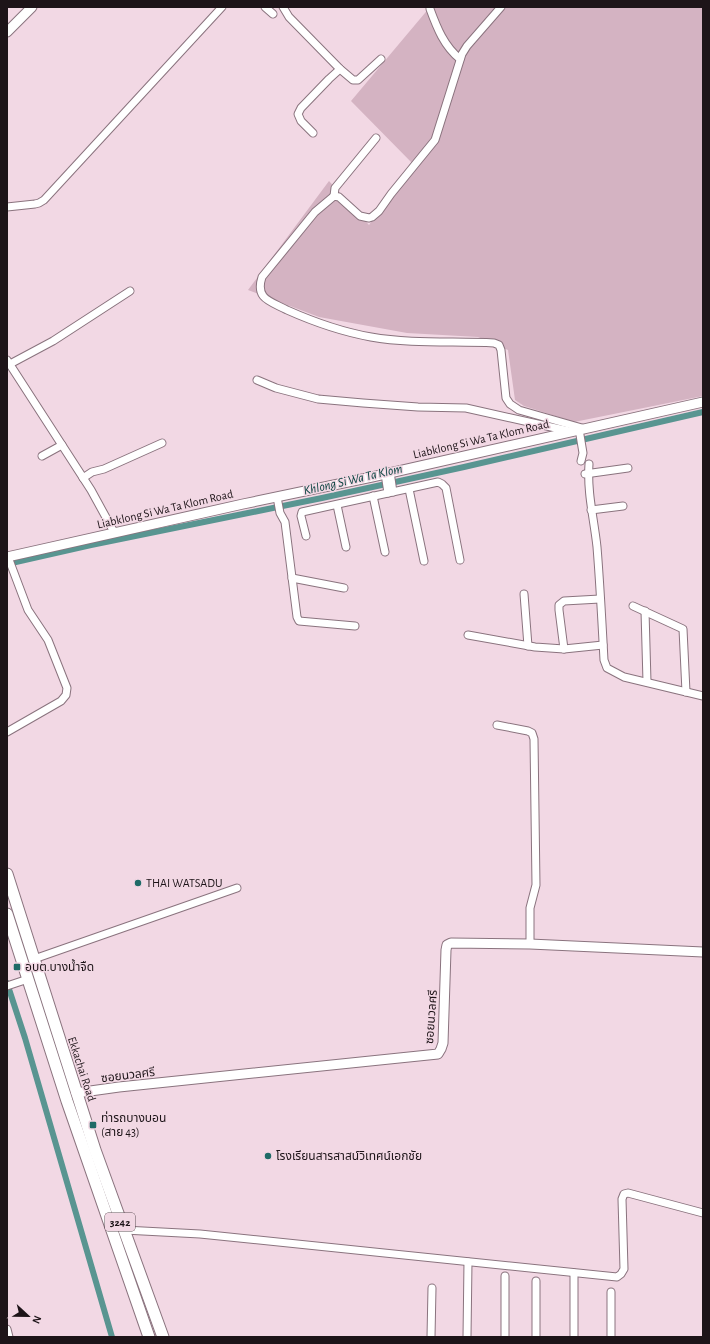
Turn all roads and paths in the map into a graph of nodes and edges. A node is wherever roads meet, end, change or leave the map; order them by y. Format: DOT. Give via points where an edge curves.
graph roads {
  1 [pos="32,7"];
  2 [pos="222,7"];
  3 [pos="265,7"];
  4 [pos="283,7"];
  5 [pos="501,7"];
  6 [pos="430,8"];
  7 [pos="273,14"];
  8 [pos="7,32"];
  9 [pos="381,59"];
  10 [pos="460,59"];
  11 [pos="340,69"];
  12 [pos="312,133"];
  13 [pos="376,138"];
  14 [pos="334,196"];
  15 [pos="7,207"];
  16 [pos="130,291"];
  17 [pos="8,362"];
  18 [pos="257,380"];
  19 [pos="703,402"];
  20 [pos="581,429"];
  21 [pos="570,431"];
  22 [pos="162,443"];
  23 [pos="62,444"];
  24 [pos="42,456"];
  25 [pos="628,468"];
  26 [pos="388,475"];
  27 [pos="587,475"];
  28 [pos="83,478"];
  29 [pos="409,489"];
  30 [pos="390,490"];
  31 [pos="373,496"];
  32 [pos="278,500"];
  33 [pos="337,505"];
  34 [pos="623,506"];
  35 [pos="591,510"];
  36 [pos="114,532"];
  37 [pos="306,536"];
  38 [pos="346,547"];
  39 [pos="385,552"];
  40 [pos="8,558"];
  41 [pos="460,560"];
  42 [pos="424,561"];
  43 [pos="292,578"];
  44 [pos="344,588"];
  45 [pos="524,594"];
  46 [pos="600,599"];
  47 [pos="633,606"];
  48 [pos="646,611"];
  49 [pos="355,626"];
  50 [pos="468,635"];
  51 [pos="603,645"];
  52 [pos="528,646"];
  53 [pos="564,649"];
  54 [pos="647,682"];
  55 [pos="686,692"];
  56 [pos="703,696"];
  57 [pos="497,726"];
  58 [pos="7,732"];
  59 [pos="8,878"];
  60 [pos="237,888"];
  61 [pos="7,914"];
  62 [pos="530,944"];
  63 [pos="703,952"];
  64 [pos="34,959"];
  65 [pos="28,979"];
  66 [pos="7,986"];
  67 [pos="76,1093"];
  68 [pos="703,1212"];
  69 [pos="124,1230"];
  70 [pos="468,1262"];
  71 [pos="574,1273"];
  72 [pos="505,1276"];
  73 [pos="536,1281"];
  74 [pos="432,1288"];
  75 [pos="611,1292"];
  76 [pos="7,1329"];
  77 [pos="9,1337"];
  78 [pos="149,1337"];
  79 [pos="163,1337"];
  80 [pos="431,1337"];
  81 [pos="467,1337"];
  82 [pos="505,1337"];
  83 [pos="536,1337"];
  84 [pos="574,1337"];
  85 [pos="611,1337"];
  1 -- 8 [label="street"];
  2 -- 15 [label="street" via="44,200 35,204"];
  3 -- 7 [label="street"];
  4 -- 11 [label="street" via="289,17"];
  5 -- 10 [label="street" via="467,46"];
  6 -- 10 [label="street" via="445,43"];
  9 -- 11 [label="street" via="358,80 353,80"];
  10 -- 14 [label="street" via="435,140 379,211 369,218 360,216 339,197"];
  11 -- 12 [label="street" via="298,114"];
  13 -- 14 [label="street" via="335,188"];
  14 -- 20 [label="street" via="315,212 262,276 259,285 263,297 301,316 346,332 400,340 499,345 506,398 510,404 519,410"];
  16 -- 17 [label="street" via="53,341"];
  17 -- 23 [label="street"];
  18 -- 21 [label="street" via="276,388 318,398 363,404 466,408"];
  19 -- 20 [label="street, Liabklong Si Wa Ta Klom Road"];
  20 -- 21 [label="street, Liabklong Si Wa Ta Klom Road"];
  20 -- 27 [label="street"];
  21 -- 26 [label="street, Liabklong Si Wa Ta Klom Road"];
  22 -- 28 [label="street"];
  23 -- 24 [label="street"];
  23 -- 28 [label="street"];
  25 -- 27 [label="street"];
  26 -- 30 [label="street"];
  26 -- 32 [label="street, Liabklong Si Wa Ta Klom Road"];
  27 -- 35 [label="street"];
  28 -- 36 [label="street"];
  29 -- 30 [label="street"];
  29 -- 41 [label="street" via="438,482 446,488"];
  29 -- 42 [label="street"];
  30 -- 31 [label="street"];
  31 -- 33 [label="street"];
  31 -- 39 [label="street"];
  32 -- 36 [label="street, Liabklong Si Wa Ta Klom Road"];
  32 -- 43 [label="street" via="280,513 285,522"];
  33 -- 37 [label="street" via="302,512"];
  33 -- 38 [label="street"];
  34 -- 35 [label="street"];
  35 -- 46 [label="street" via="597,545"];
  36 -- 40 [label="street, Liabklong Si Wa Ta Klom Road"];
  40 -- 58 [label="street" via="28,610 48,640 67,688 66,695 61,701"];
  43 -- 44 [label="street"];
  43 -- 49 [label="street" via="299,621"];
  45 -- 52 [label="street"];
  46 -- 51 [label="street"];
  46 -- 53 [label="street" via="564,601 559,604"];
  47 -- 48 [label="street"];
  48 -- 54 [label="street"];
  48 -- 55 [label="street" via="683,629"];
  50 -- 52 [label="street"];
  51 -- 53 [label="street"];
  51 -- 54 [label="street" via="607,668 624,677"];
  52 -- 53 [label="street"];
  54 -- 55 [label="street"];
  55 -- 56 [label="street"];
  57 -- 62 [label="street" via="528,731 534,739 536,885 530,908"];
  59 -- 64 [label="main road, Ekkachai Road / 3242"];
  60 -- 64 [label="street"];
  61 -- 65 [label="main road, Ekkachai Road / 3242"];
  62 -- 63 [label="street, ซอยนวลศรี"];
  62 -- 67 [label="street, ซอยนวลศรี" via="447,945 443,1043 438,1054"];
  64 -- 67 [label="main road, Ekkachai Road / 3242"];
  65 -- 66 [label="street"];
  65 -- 78 [label="main road, Ekkachai Road / 3242" via="81,1143"];
  67 -- 69 [label="main road, Ekkachai Road / 3242"];
  68 -- 71 [label="street" via="626,1193 622,1199 622,1274 617,1277"];
  69 -- 70 [label="street" via="200,1234"];
  69 -- 79 [label="main road, Ekkachai Road / 3242"];
  70 -- 71 [label="street"];
  70 -- 81 [label="street"];
  71 -- 84 [label="street"];
  72 -- 82 [label="street"];
  73 -- 83 [label="street"];
  74 -- 80 [label="street"];
  75 -- 85 [label="street"];
  76 -- 77 [label="street"];
}
